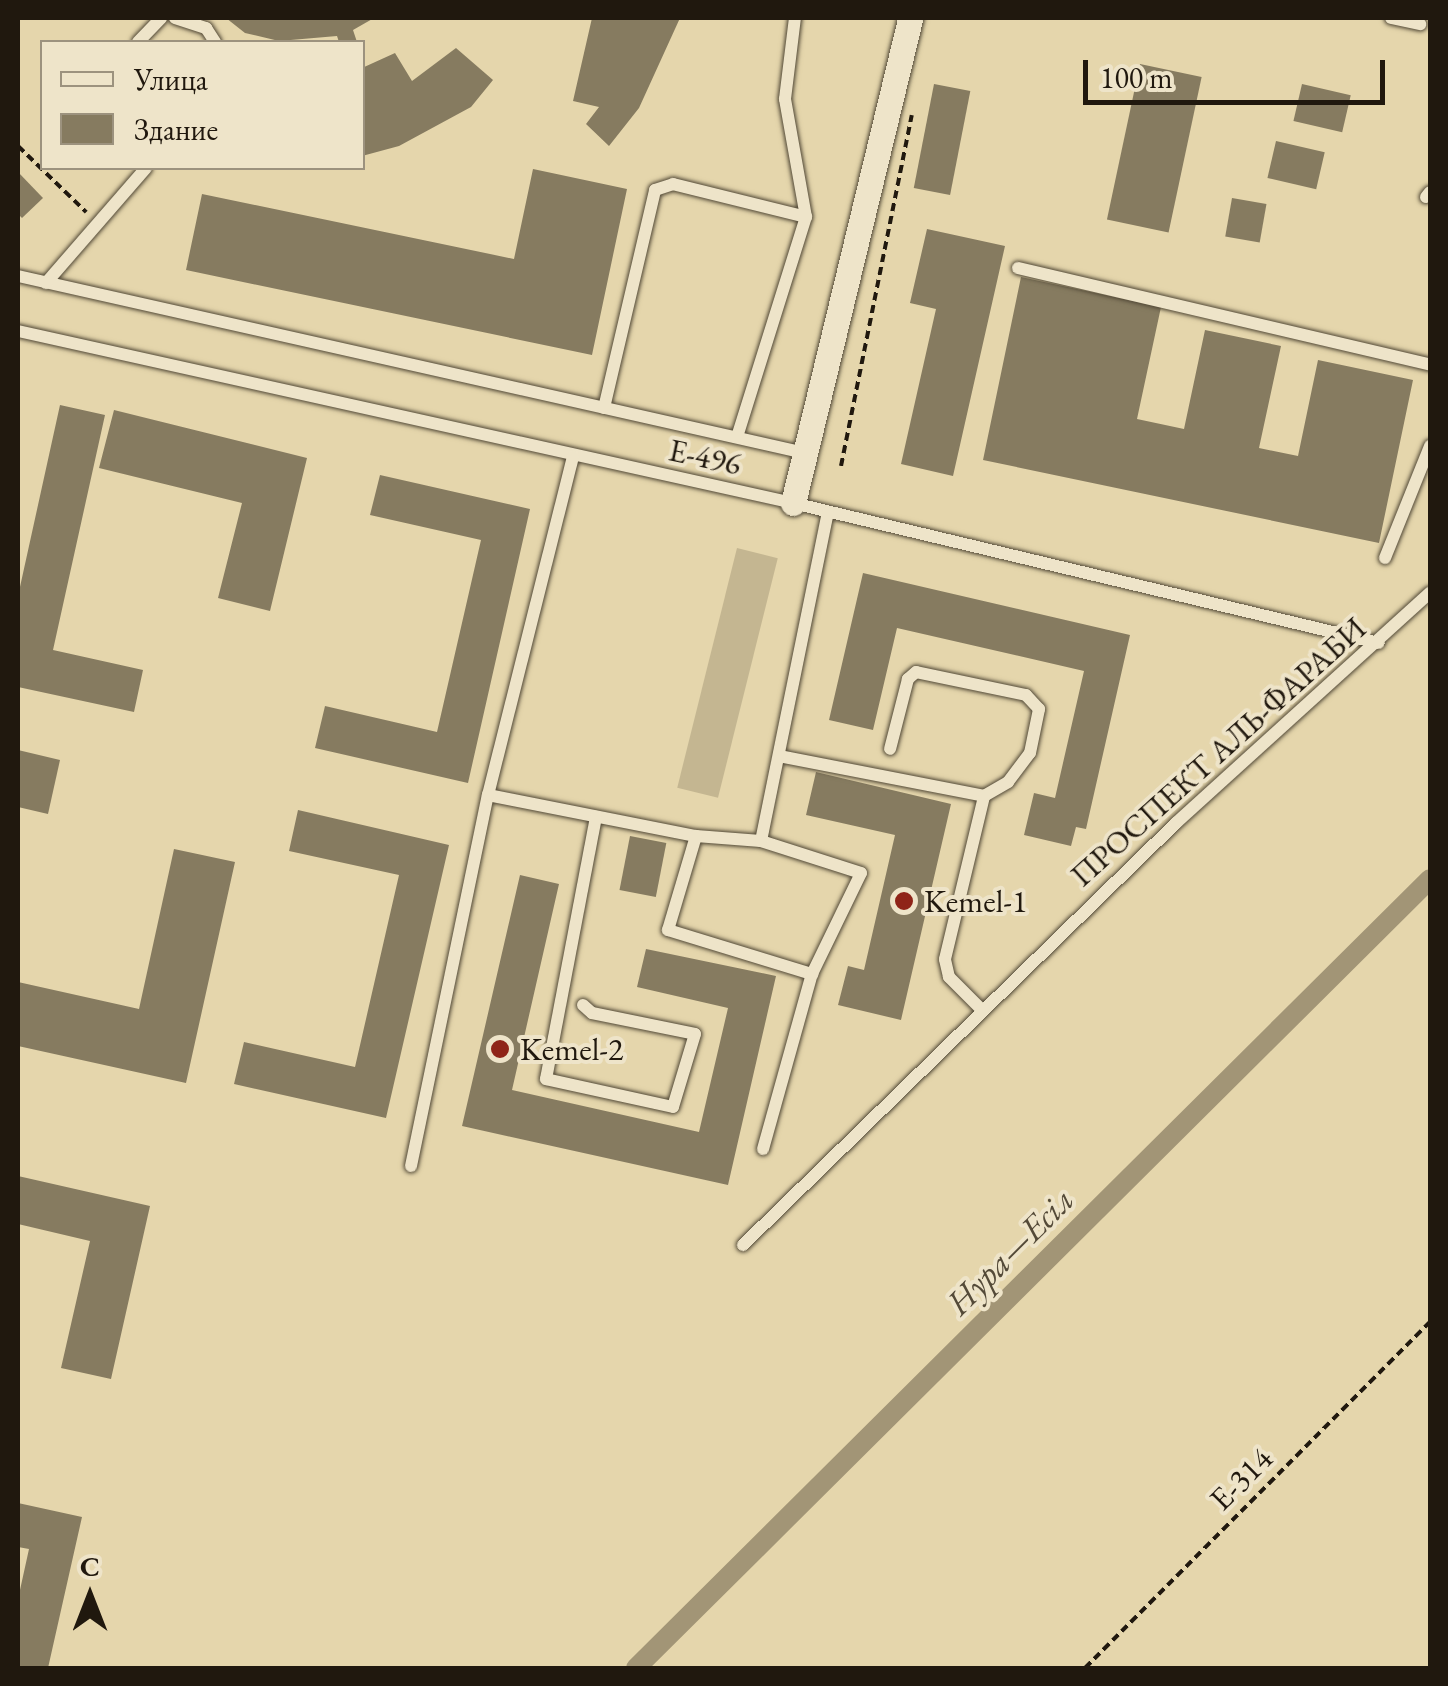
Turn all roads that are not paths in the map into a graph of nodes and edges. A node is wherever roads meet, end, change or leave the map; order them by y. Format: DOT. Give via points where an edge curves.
graph roads {
  1 [pos="161,18"];
  2 [pos="175,18"];
  3 [pos="795,18"];
  4 [pos="910,18"];
  5 [pos="1391,18"];
  6 [pos="1420,24"];
  7 [pos="140,40"];
  8 [pos="214,40"];
  9 [pos="144,170"];
  10 [pos="806,217"];
  11 [pos="1018,268"];
  12 [pos="18,276"];
  13 [pos="46,283"];
  14 [pos="18,331"];
  15 [pos="1430,365"];
  16 [pos="604,408"];
  17 [pos="737,437"];
  18 [pos="1430,446"];
  19 [pos="807,454"];
  20 [pos="573,456"];
  21 [pos="793,503"];
  22 [pos="828,514"];
  23 [pos="1385,558"];
  24 [pos="1430,593"];
  25 [pos="1380,643"];
  26 [pos="890,749"];
  27 [pos="779,756"];
  28 [pos="488,795"];
  29 [pos="984,796"];
  30 [pos="596,817"];
  31 [pos="696,836"];
  32 [pos="762,841"];
  33 [pos="812,974"];
  34 [pos="583,1005"];
  35 [pos="982,1010"];
  36 [pos="763,1149"];
  37 [pos="410,1166"];
  38 [pos="744,1245"];
  1 -- 7 [label="lane"];
  2 -- 8 [label="lane" via="206,28"];
  3 -- 10 [label="lane" via="786,99"];
  4 -- 19 [label="street"];
  5 -- 6 [label="lane"];
  9 -- 13 [label="lane"];
  10 -- 16 [label="lane" via="673,184 655,190"];
  10 -- 17 [label="lane"];
  11 -- 15 [label="lane"];
  12 -- 13 [label="lane"];
  13 -- 16 [label="lane"];
  14 -- 20 [label="lane, E-496"];
  16 -- 17 [label="lane"];
  17 -- 19 [label="lane"];
  18 -- 23 [label="lane"];
  19 -- 21 [label="street"];
  20 -- 21 [label="lane, E-496"];
  20 -- 28 [label="lane"];
  21 -- 22 [label="lane, E-496"];
  22 -- 25 [label="lane, E-496"];
  22 -- 27 [label="lane"];
  24 -- 25 [label="lane, ПРОСПЕКТ АЛЬ-ФАРАБИ"];
  25 -- 35 [label="lane, ПРОСПЕКТ АЛЬ-ФАРАБИ" via="1176,823"];
  26 -- 29 [label="lane" via="908,679 916,672 1026,695 1039,710 1030,752 1008,782"];
  27 -- 29 [label="lane"];
  27 -- 32 [label="lane"];
  28 -- 30 [label="lane"];
  28 -- 37 [label="lane"];
  29 -- 35 [label="lane" via="945,959 950,977"];
  30 -- 31 [label="lane"];
  30 -- 34 [label="lane" via="546,1079 674,1107 695,1034 592,1013"];
  31 -- 32 [label="lane"];
  31 -- 33 [label="lane" via="668,930"];
  32 -- 33 [label="lane" via="860,873"];
  33 -- 36 [label="lane"];
  35 -- 38 [label="lane, ПРОСПЕКТ АЛЬ-ФАРАБИ"];
}
